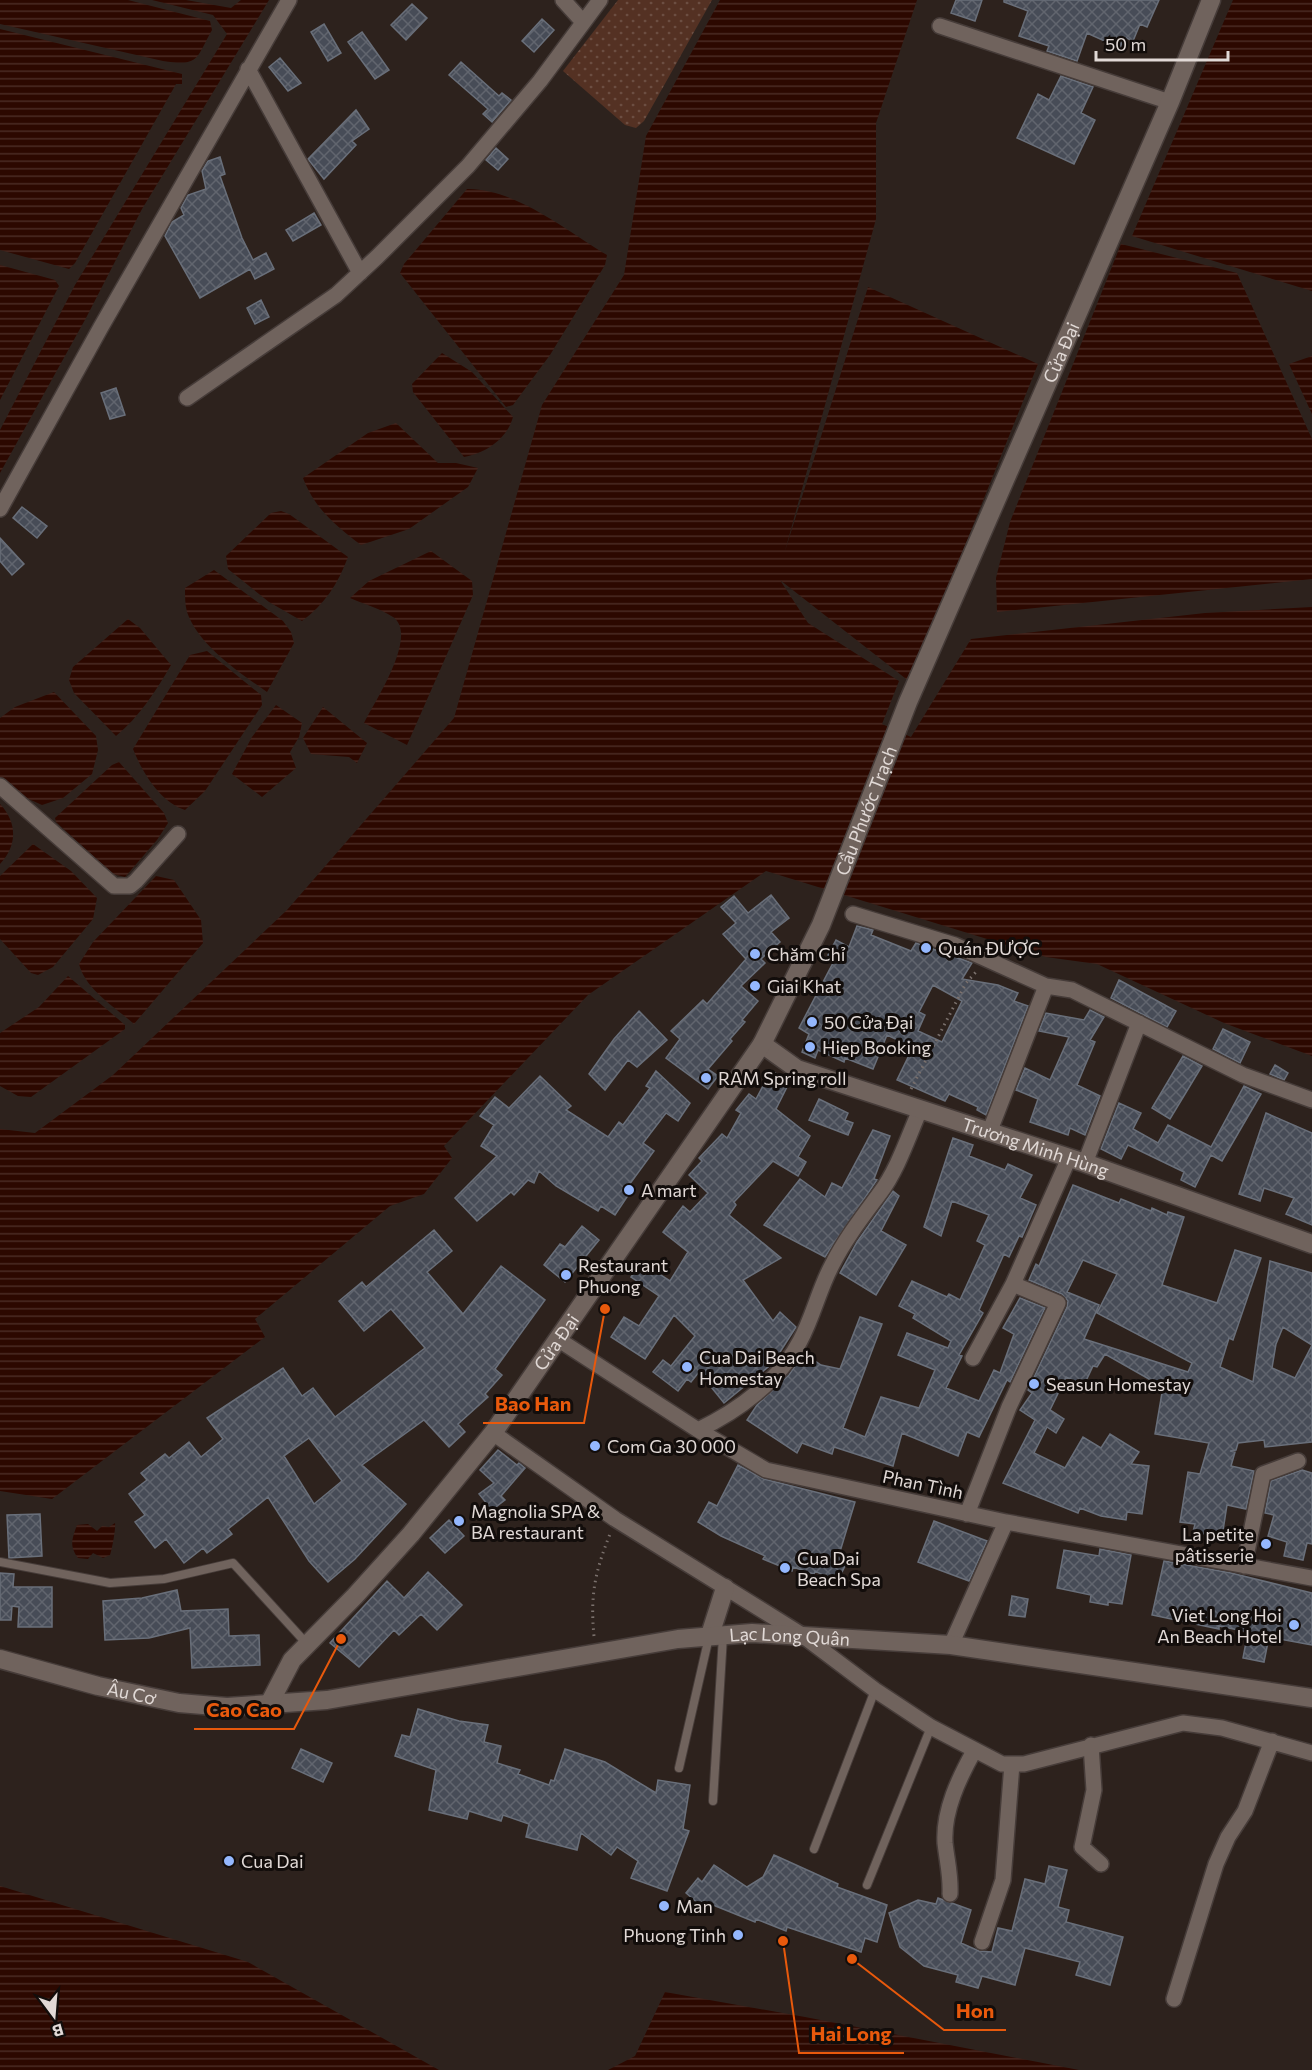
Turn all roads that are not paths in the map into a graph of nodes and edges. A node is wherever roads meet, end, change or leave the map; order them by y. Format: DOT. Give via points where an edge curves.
graph roads {
  1 [pos="289,0"];
  2 [pos="563,0"];
  3 [pos="600,0"];
  4 [pos="1211,0"];
  5 [pos="583,22"];
  6 [pos="940,26"];
  7 [pos="249,69"];
  8 [pos="1170,102"];
  9 [pos="360,273"];
  10 [pos="187,398"];
  11 [pos="0,509"];
  12 [pos="908,702"];
  13 [pos="0,786"];
  14 [pos="178,834"];
  15 [pos="854,914"];
  16 [pos="823,919"];
  17 [pos="1046,986"];
  18 [pos="1139,1023"];
  19 [pos="762,1044"];
  20 [pos="1312,1100"];
  21 [pos="911,1107"];
  22 [pos="989,1133"];
  23 [pos="1077,1160"];
  24 [pos="1312,1244"];
  25 [pos="1014,1284"];
  26 [pos="559,1340"];
  27 [pos="973,1358"];
  28 [pos="698,1430"];
  29 [pos="493,1433"];
  30 [pos="1298,1461"];
  31 [pos="967,1514"];
  32 [pos="1006,1522"];
  33 [pos="0,1562"];
  34 [pos="1245,1566"];
  35 [pos="1312,1578"];
  36 [pos="725,1588"];
  37 [pos="716,1635"];
  38 [pos="802,1635"];
  39 [pos="308,1644"];
  40 [pos="951,1645"];
  41 [pos="0,1659"];
  42 [pos="875,1690"];
  43 [pos="1312,1698"];
  44 [pos="268,1706"];
  45 [pos="931,1727"];
  46 [pos="1272,1741"];
  47 [pos="1091,1746"];
  48 [pos="974,1751"];
  49 [pos="1312,1754"];
  50 [pos="1012,1764"];
  51 [pos="679,1768"];
  52 [pos="713,1801"];
  53 [pos="814,1849"];
  54 [pos="1101,1864"];
  55 [pos="867,1885"];
  56 [pos="950,1894"];
  57 [pos="982,1942"];
  58 [pos="1174,1999"];
  1 -- 7 [label="street"];
  2 -- 5 [label="street"];
  3 -- 5 [label="street"];
  4 -- 8 [label="street, Cửa Đại"];
  5 -- 9 [label="street" via="540,81 468,166"];
  6 -- 8 [label="street"];
  7 -- 9 [label="street"];
  7 -- 11 [label="street"];
  8 -- 12 [label="street, Cửa Đại"];
  9 -- 10 [label="street" via="336,295"];
  12 -- 16 [label="street, Cầu Phước Trạch"];
  13 -- 14 [label="street" via="114,886 136,881"];
  15 -- 17 [label="street" via="955,945"];
  16 -- 19 [label="street, Cửa Đại"];
  17 -- 18 [label="street" via="1072,990"];
  17 -- 22 [label="street"];
  18 -- 20 [label="street" via="1243,1075"];
  18 -- 23 [label="street"];
  19 -- 21 [label="street, Trương Minh Hùng" via="797,1068"];
  19 -- 26 [label="street, Cửa Đại"];
  21 -- 22 [label="street, Trương Minh Hùng"];
  21 -- 28 [label="street" via="893,1171 832,1265 801,1340 787,1363 726,1416"];
  22 -- 23 [label="street, Trương Minh Hùng"];
  23 -- 24 [label="street, Trương Minh Hùng"];
  23 -- 25 [label="street"];
  25 -- 27 [label="street"];
  25 -- 31 [label="street" via="1058,1303 1009,1407"];
  26 -- 28 [label="street, Phan Tình"];
  26 -- 29 [label="street, Cửa Đại"];
  28 -- 31 [label="street, Phan Tình" via="766,1470"];
  29 -- 36 [label="street" via="615,1520"];
  29 -- 39 [label="street, Cửa Đại" via="411,1534"];
  30 -- 34 [label="street" via="1263,1473"];
  31 -- 32 [label="street, Phan Tình"];
  32 -- 34 [label="street, Phan Tình"];
  32 -- 40 [label="street"];
  33 -- 39 [label="lane" via="110,1583 164,1579 233,1563"];
  34 -- 35 [label="street, Phan Tình"];
  36 -- 37 [label="street"];
  36 -- 38 [label="street"];
  37 -- 38 [label="street, Lạc Long Quân"];
  37 -- 44 [label="street, Lạc Long Quân" via="596,1652 375,1694"];
  37 -- 51 [label="lane"];
  37 -- 52 [label="lane"];
  38 -- 40 [label="street, Lạc Long Quân"];
  38 -- 42 [label="street"];
  39 -- 44 [label="street, Cửa Đại" via="292,1660"];
  40 -- 43 [label="street, Lạc Long Quân"];
  41 -- 44 [label="street, Âu Cơ" via="179,1703"];
  42 -- 45 [label="street"];
  42 -- 53 [label="lane"];
  45 -- 48 [label="street"];
  45 -- 55 [label="lane"];
  46 -- 47 [label="street" via="1183,1723"];
  46 -- 49 [label="street"];
  46 -- 58 [label="street" via="1245,1811 1216,1864"];
  47 -- 50 [label="street"];
  47 -- 54 [label="street" via="1094,1790 1082,1847"];
  48 -- 50 [label="street" via="1002,1764"];
  48 -- 56 [label="street" via="957,1782 945,1840"];
  50 -- 57 [label="street" via="1003,1880"];
}
